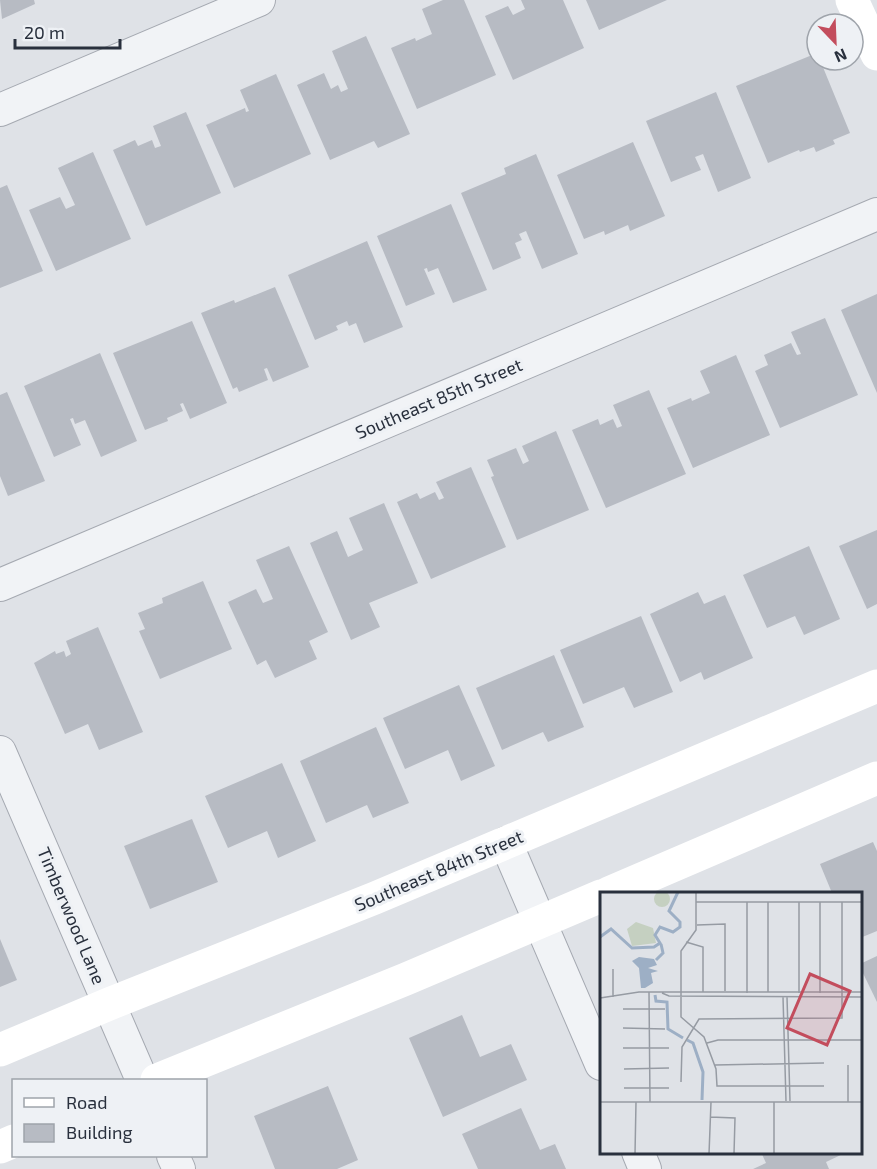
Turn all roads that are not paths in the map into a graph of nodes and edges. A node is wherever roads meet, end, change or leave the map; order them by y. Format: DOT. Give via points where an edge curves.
graph roads {
  1 [pos="259,0"];
  2 [pos="852,0"];
  3 [pos="877,54"];
  4 [pos="0,111"];
  5 [pos="877,214"];
  6 [pos="0,585"];
  7 [pos="877,686"];
  8 [pos="0,752"];
  9 [pos="877,778"];
  10 [pos="506,843"];
  11 [pos="611,892"];
  12 [pos="600,897"];
  13 [pos="541,922"];
  14 [pos="110,1004"];
  15 [pos="0,1050"];
  16 [pos="600,1062"];
  17 [pos="142,1079"];
  18 [pos="159,1079"];
  19 [pos="639,1154"];
  20 [pos="645,1169"];
  1 -- 4 [label="street"];
  2 -- 3 [label="street"];
  5 -- 6 [label="street, Southeast 85th Street"];
  7 -- 10 [label="street, Southeast 84th Street"];
  8 -- 14 [label="street, Timberwood Lane"];
  9 -- 11 [label="street"];
  10 -- 13 [label="street"];
  10 -- 14 [label="street, Southeast 84th Street"];
  12 -- 13 [label="street"];
  13 -- 16 [label="street"];
  13 -- 18 [label="street"];
  14 -- 15 [label="street, Southeast 84th Street"];
  14 -- 17 [label="street, Timberwood Lane"];
  19 -- 20 [label="street"];
}
